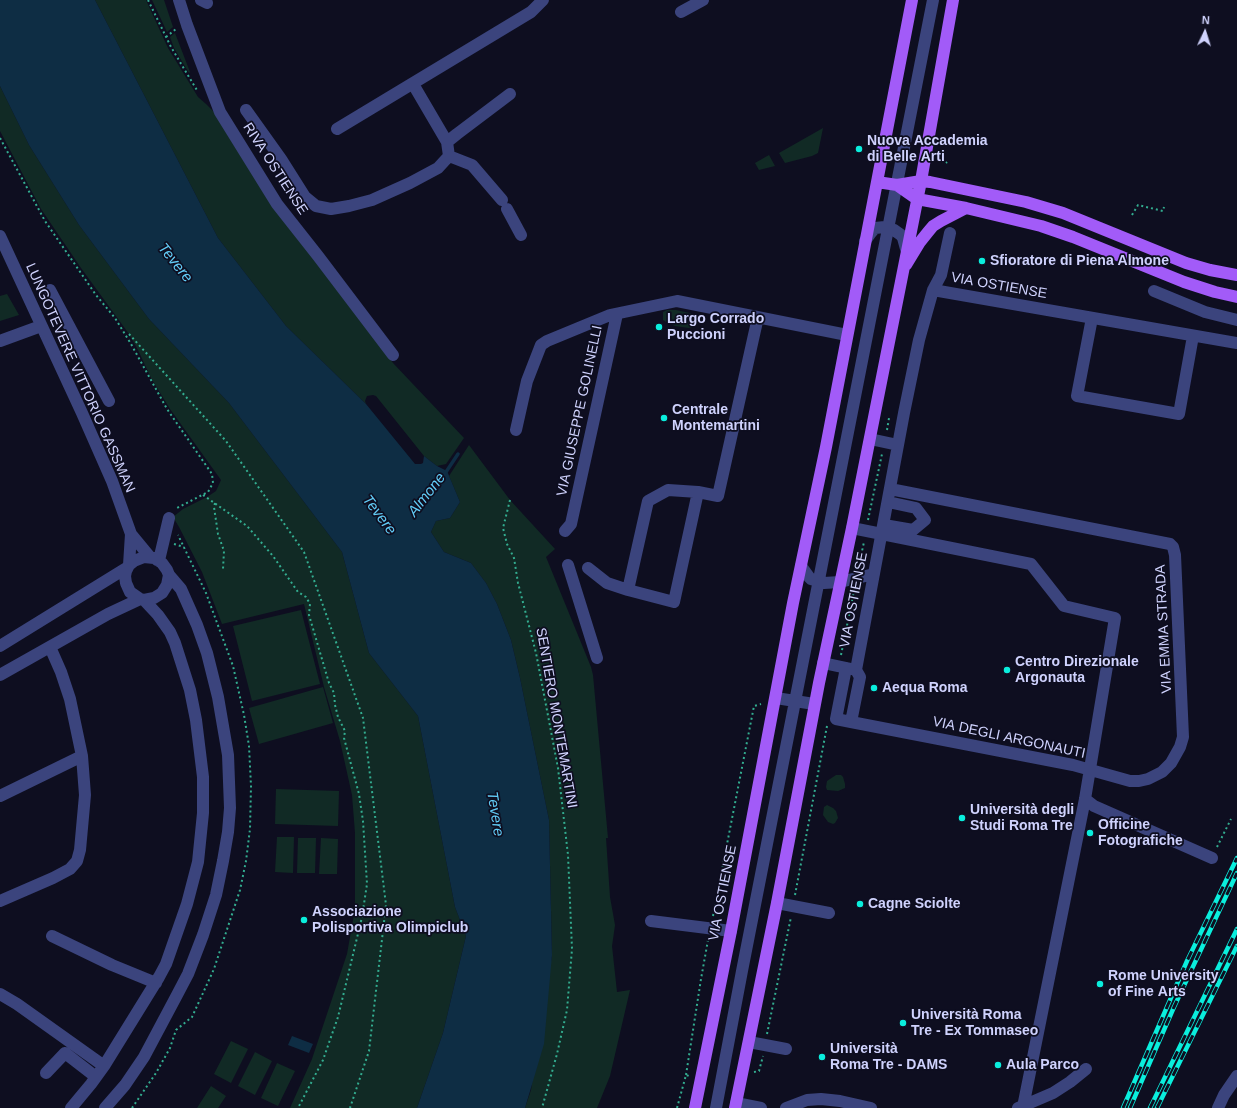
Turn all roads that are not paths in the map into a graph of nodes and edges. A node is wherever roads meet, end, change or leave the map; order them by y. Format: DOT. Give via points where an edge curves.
graph roads {
  1 [pos="179,0"];
  2 [pos="543,0"];
  3 [pos="703,0"];
  4 [pos="912,0"];
  5 [pos="933,0"];
  6 [pos="953,0"];
  7 [pos="681,12"];
  8 [pos="413,84"];
  9 [pos="510,94"];
  10 [pos="246,110"];
  11 [pos="337,129"];
  12 [pos="447,142"];
  13 [pos="449,156"];
  14 [pos="921,181"];
  15 [pos="877,182"];
  16 [pos="897,185"];
  17 [pos="917,199"];
  18 [pos="966,208"];
  19 [pos="888,228"];
  20 [pos="950,233"];
  21 [pos="521,235"];
  22 [pos="0,236"];
  23 [pos="865,241"];
  24 [pos="906,249"];
  25 [pos="902,272"];
  26 [pos="1237,275"];
  27 [pos="50,290"];
  28 [pos="933,290"];
  29 [pos="1154,291"];
  30 [pos="1237,297"];
  31 [pos="617,314"];
  32 [pos="758,317"];
  33 [pos="1092,318"];
  34 [pos="1237,320"];
  35 [pos="41,326"];
  36 [pos="847,336"];
  37 [pos="1193,336"];
  38 [pos="0,341"];
  39 [pos="1237,343"];
  40 [pos="393,355"];
  41 [pos="108,401"];
  42 [pos="516,430"];
  43 [pos="870,439"];
  44 [pos="898,445"];
  45 [pos="890,489"];
  46 [pos="698,492"];
  47 [pos="888,502"];
  48 [pos="169,518"];
  49 [pos="852,528"];
  50 [pos="883,529"];
  51 [pos="564,530"];
  52 [pos="130,534"];
  53 [pos="154,559"];
  54 [pos="568,565"];
  55 [pos="129,566"];
  56 [pos="801,566"];
  57 [pos="588,568"];
  58 [pos="874,574"];
  59 [pos="169,575"];
  60 [pos="819,582"];
  61 [pos="840,582"];
  62 [pos="628,590"];
  63 [pos="142,600"];
  64 [pos="0,646"];
  65 [pos="50,647"];
  66 [pos="597,658"];
  67 [pos="823,663"];
  68 [pos="847,668"];
  69 [pos="0,675"];
  70 [pos="776,698"];
  71 [pos="795,701"];
  72 [pos="814,704"];
  73 [pos="851,722"];
  74 [pos="82,756"];
  75 [pos="1089,769"];
  76 [pos="0,796"];
  77 [pos="1085,800"];
  78 [pos="1212,858"];
  79 [pos="0,901"];
  80 [pos="777,903"];
  81 [pos="825,912"];
  82 [pos="651,921"];
  83 [pos="731,931"];
  84 [pos="52,936"];
  85 [pos="156,983"];
  86 [pos="0,994"];
  87 [pos="749,1042"];
  88 [pos="786,1049"];
  89 [pos="104,1066"];
  90 [pos="1086,1069"];
  91 [pos="46,1073"];
  92 [pos="1237,1076"];
  93 [pos="96,1077"];
  94 [pos="736,1106"];
  95 [pos="1020,1107"];
  96 [pos="71,1108"];
  97 [pos="105,1108"];
  98 [pos="695,1108"];
  99 [pos="716,1108"];
  100 [pos="761,1108"];
  101 [pos="786,1108"];
  102 [pos="871,1108"];
  103 [pos="1218,1108"];
  1 -- 40 [label="street, RIVA OSTIENSE" via="220,112 277,204"];
  2 -- 8 [label="street" via="531,12"];
  3 -- 7 [label="street"];
  4 -- 15 [label="main road, VIA OSTIENSE"];
  5 -- 16 [label="street"];
  6 -- 14 [label="main road, VIA OSTIENSE"];
  8 -- 11 [label="street"];
  8 -- 12 [label="street"];
  9 -- 12 [label="street"];
  10 -- 13 [label="street" via="305,197 316,206 331,209 372,200 438,168"];
  12 -- 13 [label="street"];
  13 -- 21 [label="street" via="472,165 505,204"];
  14 -- 16 [label="main road"];
  14 -- 17 [label="main road, VIA OSTIENSE"];
  14 -- 26 [label="main road" via="1053,210 1180,261"];
  15 -- 16 [label="main road"];
  15 -- 23 [label="main road, VIA OSTIENSE"];
  16 -- 17 [label="main road"];
  16 -- 19 [label="street"];
  17 -- 18 [label="main road"];
  17 -- 24 [label="main road, VIA OSTIENSE"];
  18 -- 25 [label="main road" via="941,221 928,232"];
  18 -- 30 [label="main road" via="1058,231 1184,282"];
  19 -- 23 [label="street" via="875,228"];
  19 -- 24 [label="street" via="901,235"];
  19 -- 60 [label="street"];
  20 -- 28 [label="street" via="941,275"];
  22 -- 35 [label="street, LUNGOTEVERE VITTORIO GASSMAN"];
  23 -- 36 [label="main road, VIA OSTIENSE"];
  24 -- 25 [label="main road, VIA OSTIENSE"];
  25 -- 43 [label="main road, VIA OSTIENSE"];
  27 -- 41 [label="street"];
  28 -- 33 [label="street, VIA OSTIENSE"];
  28 -- 44 [label="street, VIA OSTIENSE" via="919,340"];
  29 -- 34 [label="street" via="1205,312"];
  31 -- 32 [label="street, VIA GIUSEPPE GOLINELLI" via="677,301"];
  31 -- 42 [label="street" via="541,345 527,381"];
  31 -- 51 [label="street, VIA GIUSEPPE GOLINELLI" via="571,524"];
  32 -- 36 [label="street, VIA GIUSEPPE GOLINELLI"];
  32 -- 46 [label="street" via="718,496"];
  33 -- 37 [label="street, VIA OSTIENSE"];
  33 -- 37 [label="street" via="1077,396 1179,414"];
  35 -- 38 [label="street"];
  35 -- 52 [label="street, LUNGOTEVERE VITTORIO GASSMAN" via="104,464"];
  36 -- 56 [label="main road, VIA OSTIENSE"];
  37 -- 39 [label="street"];
  43 -- 44 [label="street"];
  43 -- 49 [label="main road, VIA OSTIENSE"];
  44 -- 45 [label="street, VIA OSTIENSE"];
  45 -- 47 [label="street, VIA OSTIENSE"];
  45 -- 75 [label="street, VIA EMMA STRADA" via="1165,542 1173,547 1183,738 1180,747 1171,763 1148,780 1130,780"];
  46 -- 62 [label="street" via="668,490 648,501"];
  46 -- 62 [label="street" via="674,602"];
  47 -- 50 [label="street, VIA OSTIENSE"];
  47 -- 50 [label="street" via="916,508 925,520 912,530"];
  48 -- 53 [label="street" via="160,556"];
  49 -- 50 [label="street"];
  49 -- 61 [label="main road, VIA OSTIENSE"];
  50 -- 58 [label="street, VIA OSTIENSE"];
  50 -- 75 [label="street" via="1032,564 1064,606 1115,618"];
  52 -- 53 [label="street, LUNGOTEVERE VITTORIO GASSMAN"];
  52 -- 55 [label="street, LUNGOTEVERE VITTORIO GASSMAN"];
  53 -- 55 [label="street" via="139,559"];
  53 -- 59 [label="street" via="165,567"];
  54 -- 66 [label="street"];
  55 -- 63 [label="street" via="125,576 128,588"];
  55 -- 64 [label="street"];
  56 -- 60 [label="street" via="808,577"];
  56 -- 70 [label="main road, VIA OSTIENSE"];
  57 -- 62 [label="street" via="607,582"];
  58 -- 61 [label="street"];
  58 -- 68 [label="street, VIA OSTIENSE"];
  59 -- 63 [label="street" via="162,593 154,598"];
  59 -- 97 [label="street" via="181,589 197,625 218,697 228,755 228,832 216,895 188,974 144,1057"];
  60 -- 61 [label="street, VIA OSTIENSE"];
  60 -- 71 [label="street"];
  61 -- 67 [label="main road, VIA OSTIENSE"];
  63 -- 65 [label="street" via="108,614"];
  63 -- 85 [label="street" via="158,615 170,632 184,669 196,720 203,795 202,832 192,890 166,964"];
  65 -- 69 [label="street"];
  65 -- 74 [label="street" via="70,699"];
  67 -- 68 [label="street"];
  67 -- 72 [label="main road, VIA OSTIENSE"];
  68 -- 73 [label="street, VIA OSTIENSE" via="860,677"];
  70 -- 71 [label="street"];
  70 -- 83 [label="main road, VIA OSTIENSE"];
  71 -- 72 [label="street"];
  71 -- 99 [label="street"];
  72 -- 80 [label="main road, VIA OSTIENSE"];
  73 -- 75 [label="street, VIA DEGLI ARGONAUTI"];
  74 -- 76 [label="street"];
  74 -- 79 [label="street" via="86,795 80,850 76,861 65,872"];
  75 -- 77 [label="street, VIA DEGLI ARGONAUTI"];
  77 -- 78 [label="street"];
  77 -- 95 [label="street, VIA DEGLI ARGONAUTI"];
  80 -- 81 [label="street"];
  80 -- 87 [label="main road, VIA OSTIENSE"];
  82 -- 83 [label="street"];
  83 -- 98 [label="main road, VIA OSTIENSE"];
  84 -- 85 [label="street"];
  85 -- 89 [label="street"];
  86 -- 89 [label="street"];
  87 -- 88 [label="street"];
  87 -- 94 [label="main road, VIA OSTIENSE"];
  89 -- 93 [label="street"];
  90 -- 95 [label="street" via="1053,1093"];
  91 -- 93 [label="street" via="65,1053"];
  92 -- 103 [label="street"];
  93 -- 96 [label="street"];
  94 -- 100 [label="street"];
  101 -- 102 [label="street" via="807,1100 821,1099"];
}
